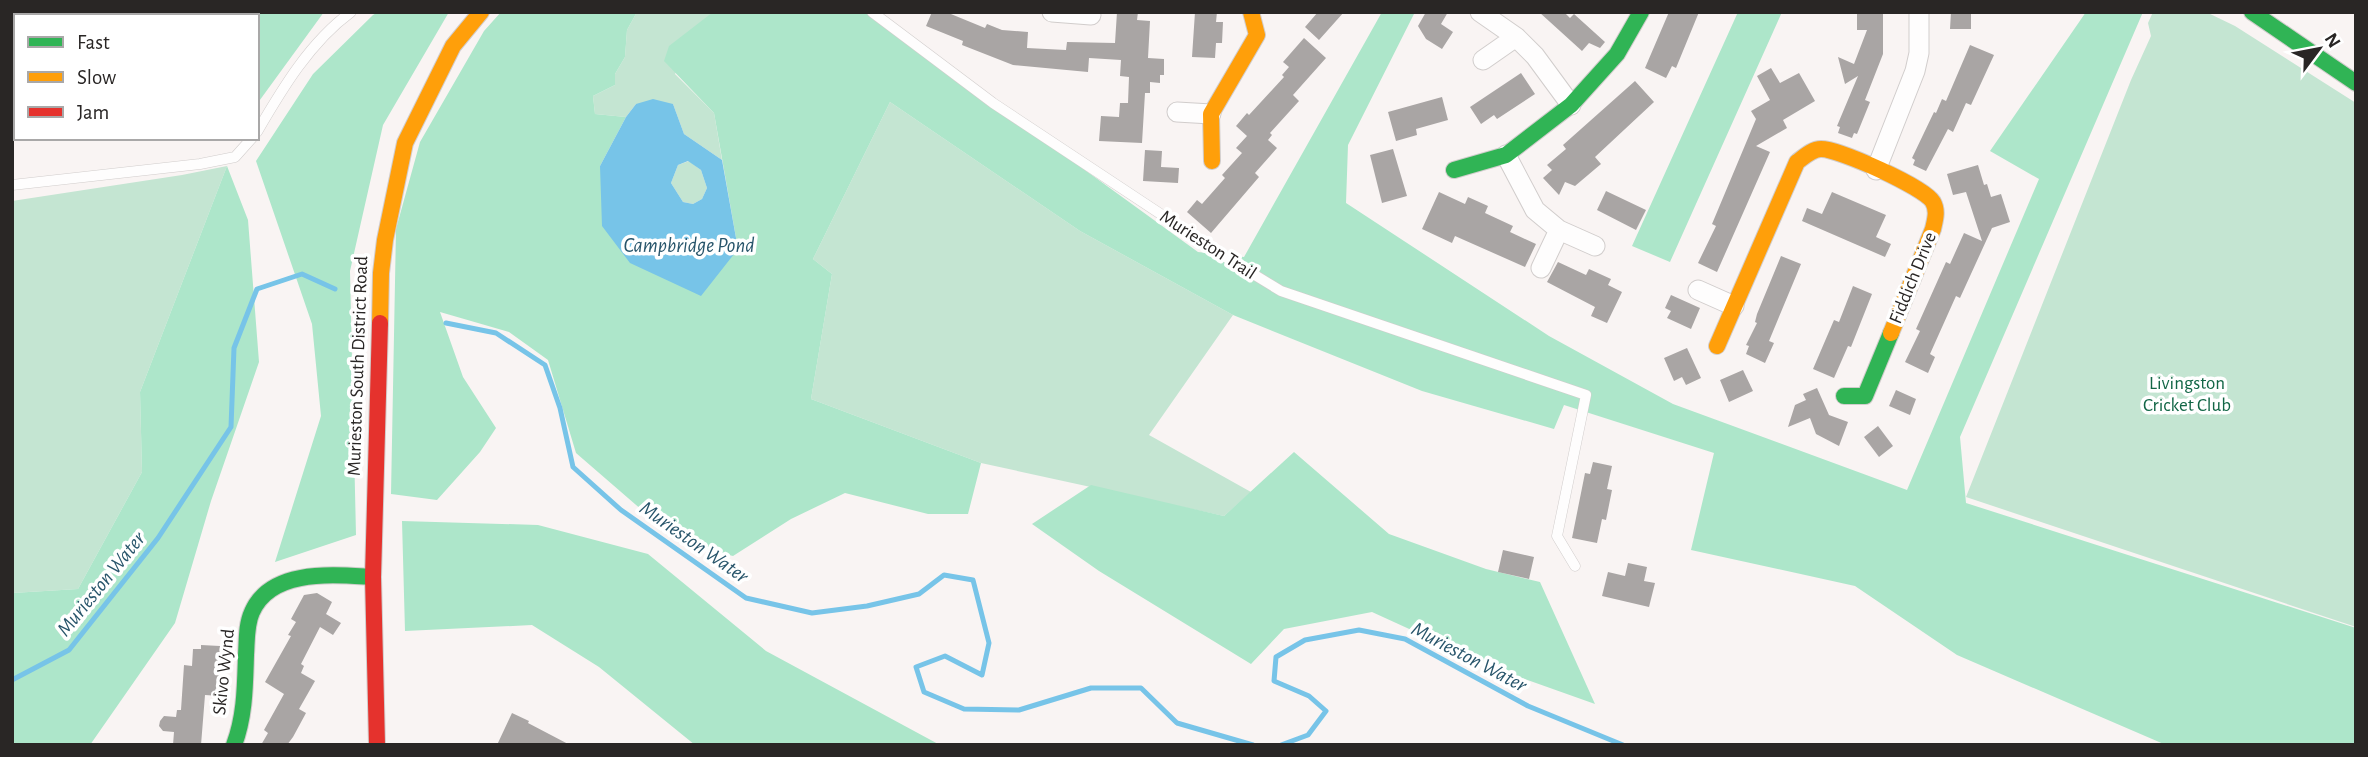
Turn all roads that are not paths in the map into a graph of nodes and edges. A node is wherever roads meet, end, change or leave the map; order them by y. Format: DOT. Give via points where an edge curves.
graph roads {
  1 [pos="351,12"];
  2 [pos="481,12"];
  3 [pos="873,12"];
  4 [pos="1052,12"];
  5 [pos="1251,12"];
  6 [pos="1480,12"];
  7 [pos="1641,12"];
  8 [pos="1919,12"];
  9 [pos="2252,12"];
  10 [pos="1091,15"];
  11 [pos="1516,37"];
  12 [pos="1483,60"];
  13 [pos="2356,83"];
  14 [pos="1571,105"];
  15 [pos="1177,112"];
  16 [pos="1211,114"];
  17 [pos="259,129"];
  18 [pos="250,140"];
  19 [pos="1506,155"];
  20 [pos="1212,161"];
  21 [pos="1454,170"];
  22 [pos="1876,170"];
  23 [pos="12,185"];
  24 [pos="1559,230"];
  25 [pos="1595,246"];
  26 [pos="1541,268"];
  27 [pos="1698,290"];
  28 [pos="1734,306"];
  29 [pos="1717,346"];
  30 [pos="1844,396"];
  31 [pos="1575,566"];
  32 [pos="373,577"];
  33 [pos="234,745"];
  34 [pos="376,745"];
  1 -- 17 [label="lane" via="335,24 286,83"];
  2 -- 32 [label="street, Murieston South District Road" via="453,46 405,143 384,240"];
  3 -- 31 [label="lane, Murieston Trail" via="993,103 1282,291 1586,396 1557,536"];
  4 -- 10 [label="street"];
  5 -- 16 [label="street" via="1257,35"];
  6 -- 11 [label="street"];
  7 -- 14 [label="street" via="1617,54"];
  8 -- 22 [label="street" via="1916,71"];
  9 -- 13 [label="street"];
  11 -- 12 [label="street"];
  11 -- 14 [label="street"];
  14 -- 19 [label="street"];
  15 -- 16 [label="street"];
  16 -- 20 [label="street"];
  18 -- 23 [label="lane" via="235,157 200,164"];
  19 -- 21 [label="street"];
  19 -- 24 [label="street" via="1535,210"];
  22 -- 28 [label="street, Fiddich Drive" via="1819,149 1797,162"];
  22 -- 30 [label="street, Fiddich Drive" via="1923,191 1934,201 1937,212 1865,396"];
  24 -- 25 [label="street"];
  24 -- 26 [label="street"];
  27 -- 28 [label="street"];
  28 -- 29 [label="street, Fiddich Drive"];
  32 -- 33 [label="street, Skivo Wynd" via="303,578 261,597 251,614 245,701"];
  32 -- 34 [label="street, Murieston South District Road"];
}
